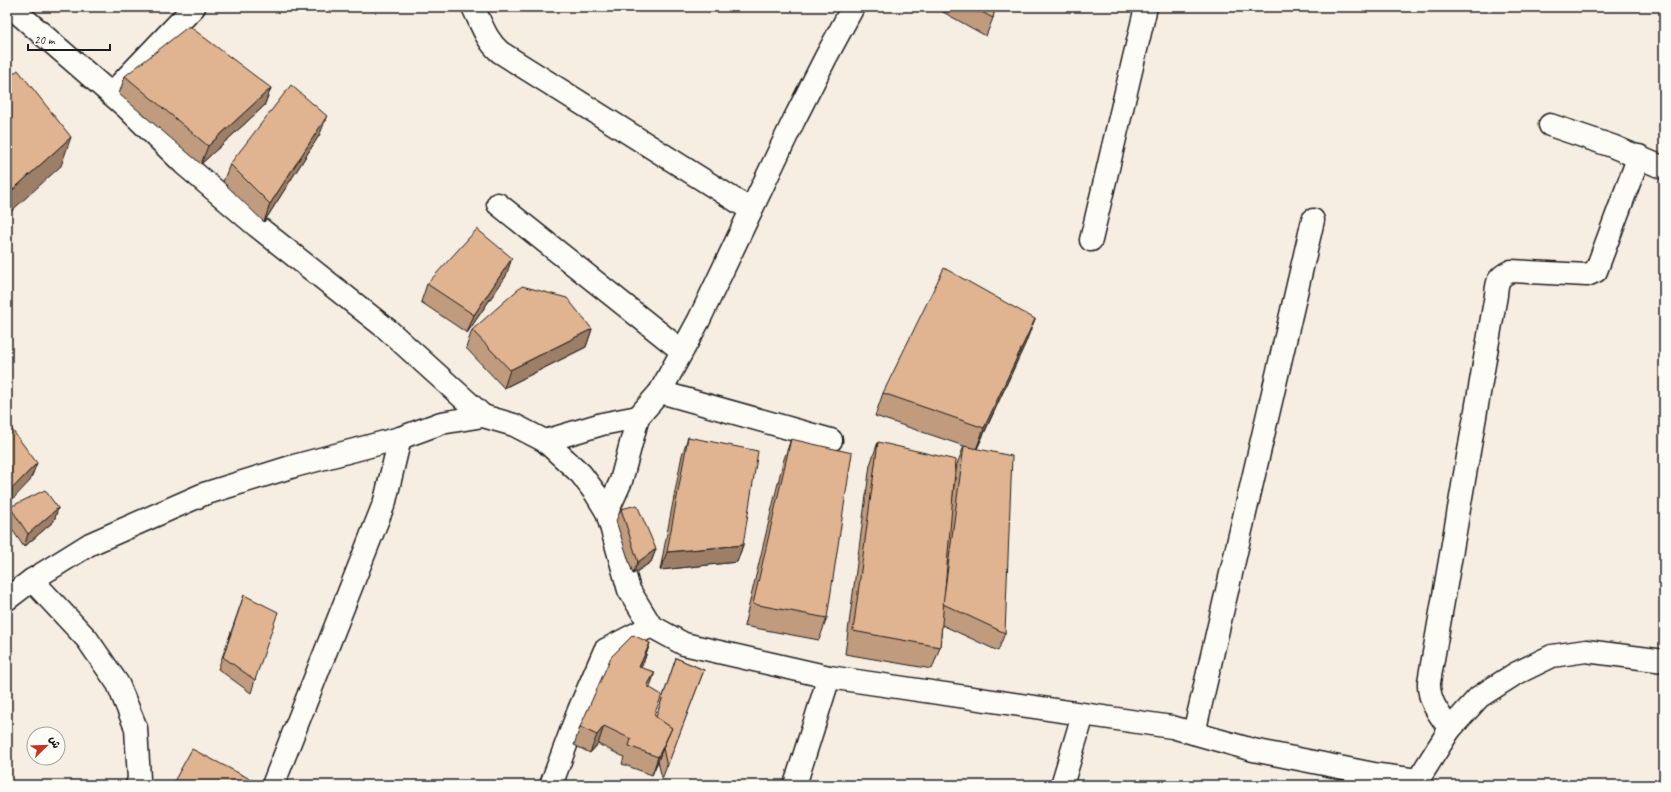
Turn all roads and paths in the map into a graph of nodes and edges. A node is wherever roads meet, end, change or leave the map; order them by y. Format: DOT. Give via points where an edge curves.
graph roads {
  1 [pos="11,7"];
  2 [pos="194,7"];
  3 [pos="474,7"];
  4 [pos="853,7"];
  5 [pos="1146,7"];
  6 [pos="111,94"];
  7 [pos="1550,125"];
  8 [pos="1639,156"];
  9 [pos="1664,168"];
  10 [pos="498,204"];
  11 [pos="751,210"];
  12 [pos="1313,220"];
  13 [pos="1091,240"];
  14 [pos="682,351"];
  15 [pos="660,392"];
  16 [pos="483,416"];
  17 [pos="638,417"];
  18 [pos="400,438"];
  19 [pos="830,440"];
  20 [pos="545,441"];
  21 [pos="607,512"];
  22 [pos="32,580"];
  23 [pos="7,599"];
  24 [pos="651,626"];
  25 [pos="1664,661"];
  26 [pos="829,677"];
  27 [pos="1083,715"];
  28 [pos="1450,729"];
  29 [pos="1194,733"];
  30 [pos="1416,783"];
  31 [pos="137,785"];
  32 [pos="273,785"];
  33 [pos="551,785"];
  34 [pos="795,785"];
  35 [pos="1062,785"];
  1 -- 6 [label="street"];
  2 -- 6 [label="street"];
  3 -- 11 [label="street" via="483,30 492,45 500,52"];
  4 -- 11 [label="street"];
  5 -- 13 [label="street"];
  6 -- 16 [label="street" via="184,164 258,227 388,330"];
  7 -- 8 [label="street"];
  8 -- 9 [label="street"];
  8 -- 28 [label="street" via="1596,271 1587,275 1511,271 1497,282 1429,682 1428,693 1437,712"];
  10 -- 14 [label="street"];
  11 -- 14 [label="street"];
  12 -- 29 [label="street"];
  14 -- 15 [label="street"];
  15 -- 17 [label="street"];
  15 -- 19 [label="street"];
  16 -- 18 [label="street" via="440,423"];
  16 -- 20 [label="street" via="514,425"];
  17 -- 20 [label="street" via="602,424"];
  17 -- 21 [label="street" via="621,481"];
  18 -- 22 [label="street" via="294,466 204,494 90,544"];
  18 -- 32 [label="street" via="385,501"];
  20 -- 21 [label="street" via="581,474"];
  21 -- 24 [label="street" via="629,590"];
  22 -- 23 [label="street"];
  22 -- 31 [label="street" via="88,639 118,684 136,728 139,779"];
  24 -- 26 [label="street" via="684,644"];
  24 -- 33 [label="street" via="605,650"];
  25 -- 28 [label="street" via="1586,651 1552,656 1515,674 1479,697"];
  26 -- 27 [label="street"];
  26 -- 34 [label="street"];
  27 -- 29 [label="street" via="1172,727"];
  27 -- 35 [label="street"];
  28 -- 30 [label="street"];
  29 -- 30 [label="street" via="1253,750"];
}
